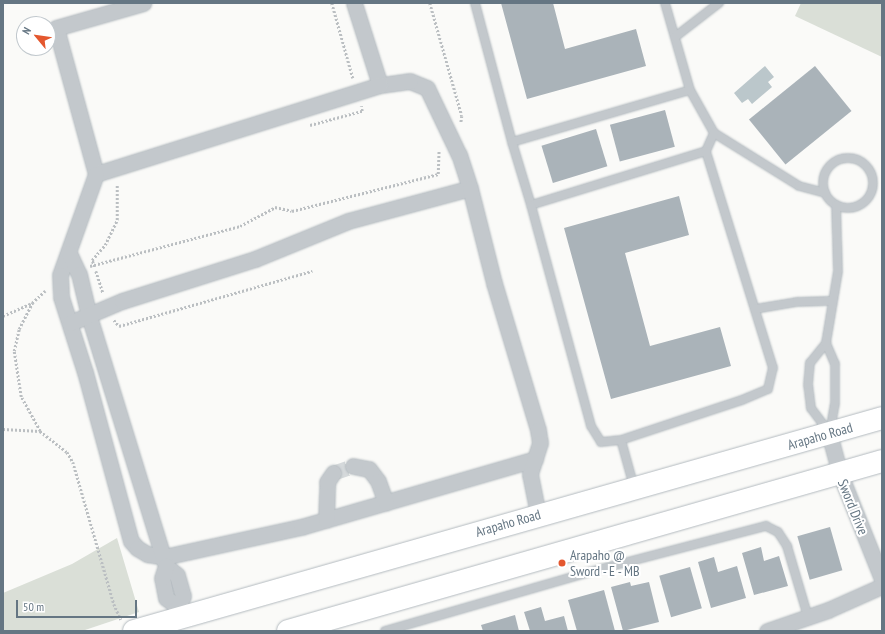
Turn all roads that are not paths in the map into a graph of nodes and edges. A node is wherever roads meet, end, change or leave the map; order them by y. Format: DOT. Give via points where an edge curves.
graph roads {
  1 [pos="142,3"];
  2 [pos="354,3"];
  3 [pos="475,3"];
  4 [pos="665,3"];
  5 [pos="719,3"];
  6 [pos="675,37"];
  7 [pos="380,85"];
  8 [pos="690,90"];
  9 [pos="714,134"];
  10 [pos="512,142"];
  11 [pos="706,151"];
  12 [pos="96,174"];
  13 [pos="470,188"];
  14 [pos="825,193"];
  15 [pos="531,205"];
  16 [pos="836,205"];
  17 [pos="69,253"];
  18 [pos="833,301"];
  19 [pos="755,309"];
  20 [pos="89,316"];
  21 [pos="70,323"];
  22 [pos="826,343"];
  23 [pos="882,418"];
  24 [pos="829,433"];
  25 [pos="621,440"];
  26 [pos="534,459"];
  27 [pos="882,461"];
  28 [pos="353,466"];
  29 [pos="333,472"];
  30 [pos="840,474"];
  31 [pos="634,487"];
  32 [pos="386,503"];
  33 [pos="538,514"];
  34 [pos="326,520"];
  35 [pos="165,561"];
  36 [pos="882,579"];
  37 [pos="882,586"];
  38 [pos="808,617"];
  39 [pos="181,619"];
  40 [pos="130,624"];
  41 [pos="288,631"];
  42 [pos="385,631"];
  43 [pos="767,631"];
  1 -- 12 [label="street" via="56,28"];
  2 -- 7 [label="street"];
  3 -- 10 [label="lane"];
  4 -- 6 [label="lane"];
  5 -- 6 [label="lane"];
  6 -- 8 [label="lane"];
  7 -- 12 [label="street"];
  7 -- 13 [label="street" via="410,81 427,88 452,139"];
  8 -- 9 [label="lane"];
  8 -- 10 [label="lane"];
  9 -- 11 [label="lane"];
  9 -- 14 [label="lane" via="799,186"];
  10 -- 15 [label="lane"];
  11 -- 15 [label="lane"];
  11 -- 19 [label="lane"];
  12 -- 17 [label="street" via="74,230"];
  13 -- 20 [label="street" via="348,221 255,259"];
  13 -- 26 [label="street" via="494,283 538,430 540,443"];
  14 -- 16 [label="lane"];
  14 -- 16 [label="lane" via="824,176 837,161 857,159 869,170 873,185 867,200 852,208"];
  15 -- 25 [label="lane" via="591,426 600,442"];
  16 -- 18 [label="lane" via="838,270"];
  17 -- 20 [label="street" via="77,270"];
  17 -- 21 [label="street" via="60,278 61,297"];
  18 -- 19 [label="lane" via="797,302"];
  18 -- 22 [label="lane"];
  19 -- 25 [label="lane" via="773,368 768,389"];
  20 -- 21 [label="street"];
  20 -- 35 [label="street"];
  21 -- 35 [label="street" via="131,541 147,554"];
  22 -- 24 [label="lane" via="835,364 835,403"];
  22 -- 24 [label="lane" via="810,363 808,385 811,408"];
  23 -- 24 [label="main road, Arapaho Road"];
  24 -- 30 [label="street, Sword Drive"];
  24 -- 31 [label="main road, Arapaho Road"];
  25 -- 31 [label="lane"];
  26 -- 32 [label="street"];
  26 -- 33 [label="street" via="530,474"];
  27 -- 30 [label="main road"];
  28 -- 32 [label="street" via="369,469 378,481"];
  29 -- 34 [label="street" via="328,482"];
  30 -- 36 [label="street, Sword Drive"];
  30 -- 41 [label="main road"];
  31 -- 33 [label="main road, Arapaho Road"];
  32 -- 34 [label="street"];
  33 -- 39 [label="main road, Arapaho Road"];
  34 -- 35 [label="street"];
  35 -- 39 [label="street" via="162,578 166,598"];
  37 -- 38 [label="street"];
  38 -- 42 [label="lane" via="788,546 778,532 766,526 589,572"];
  38 -- 43 [label="street"];
  39 -- 40 [label="main road, Arapaho Road"];
}
